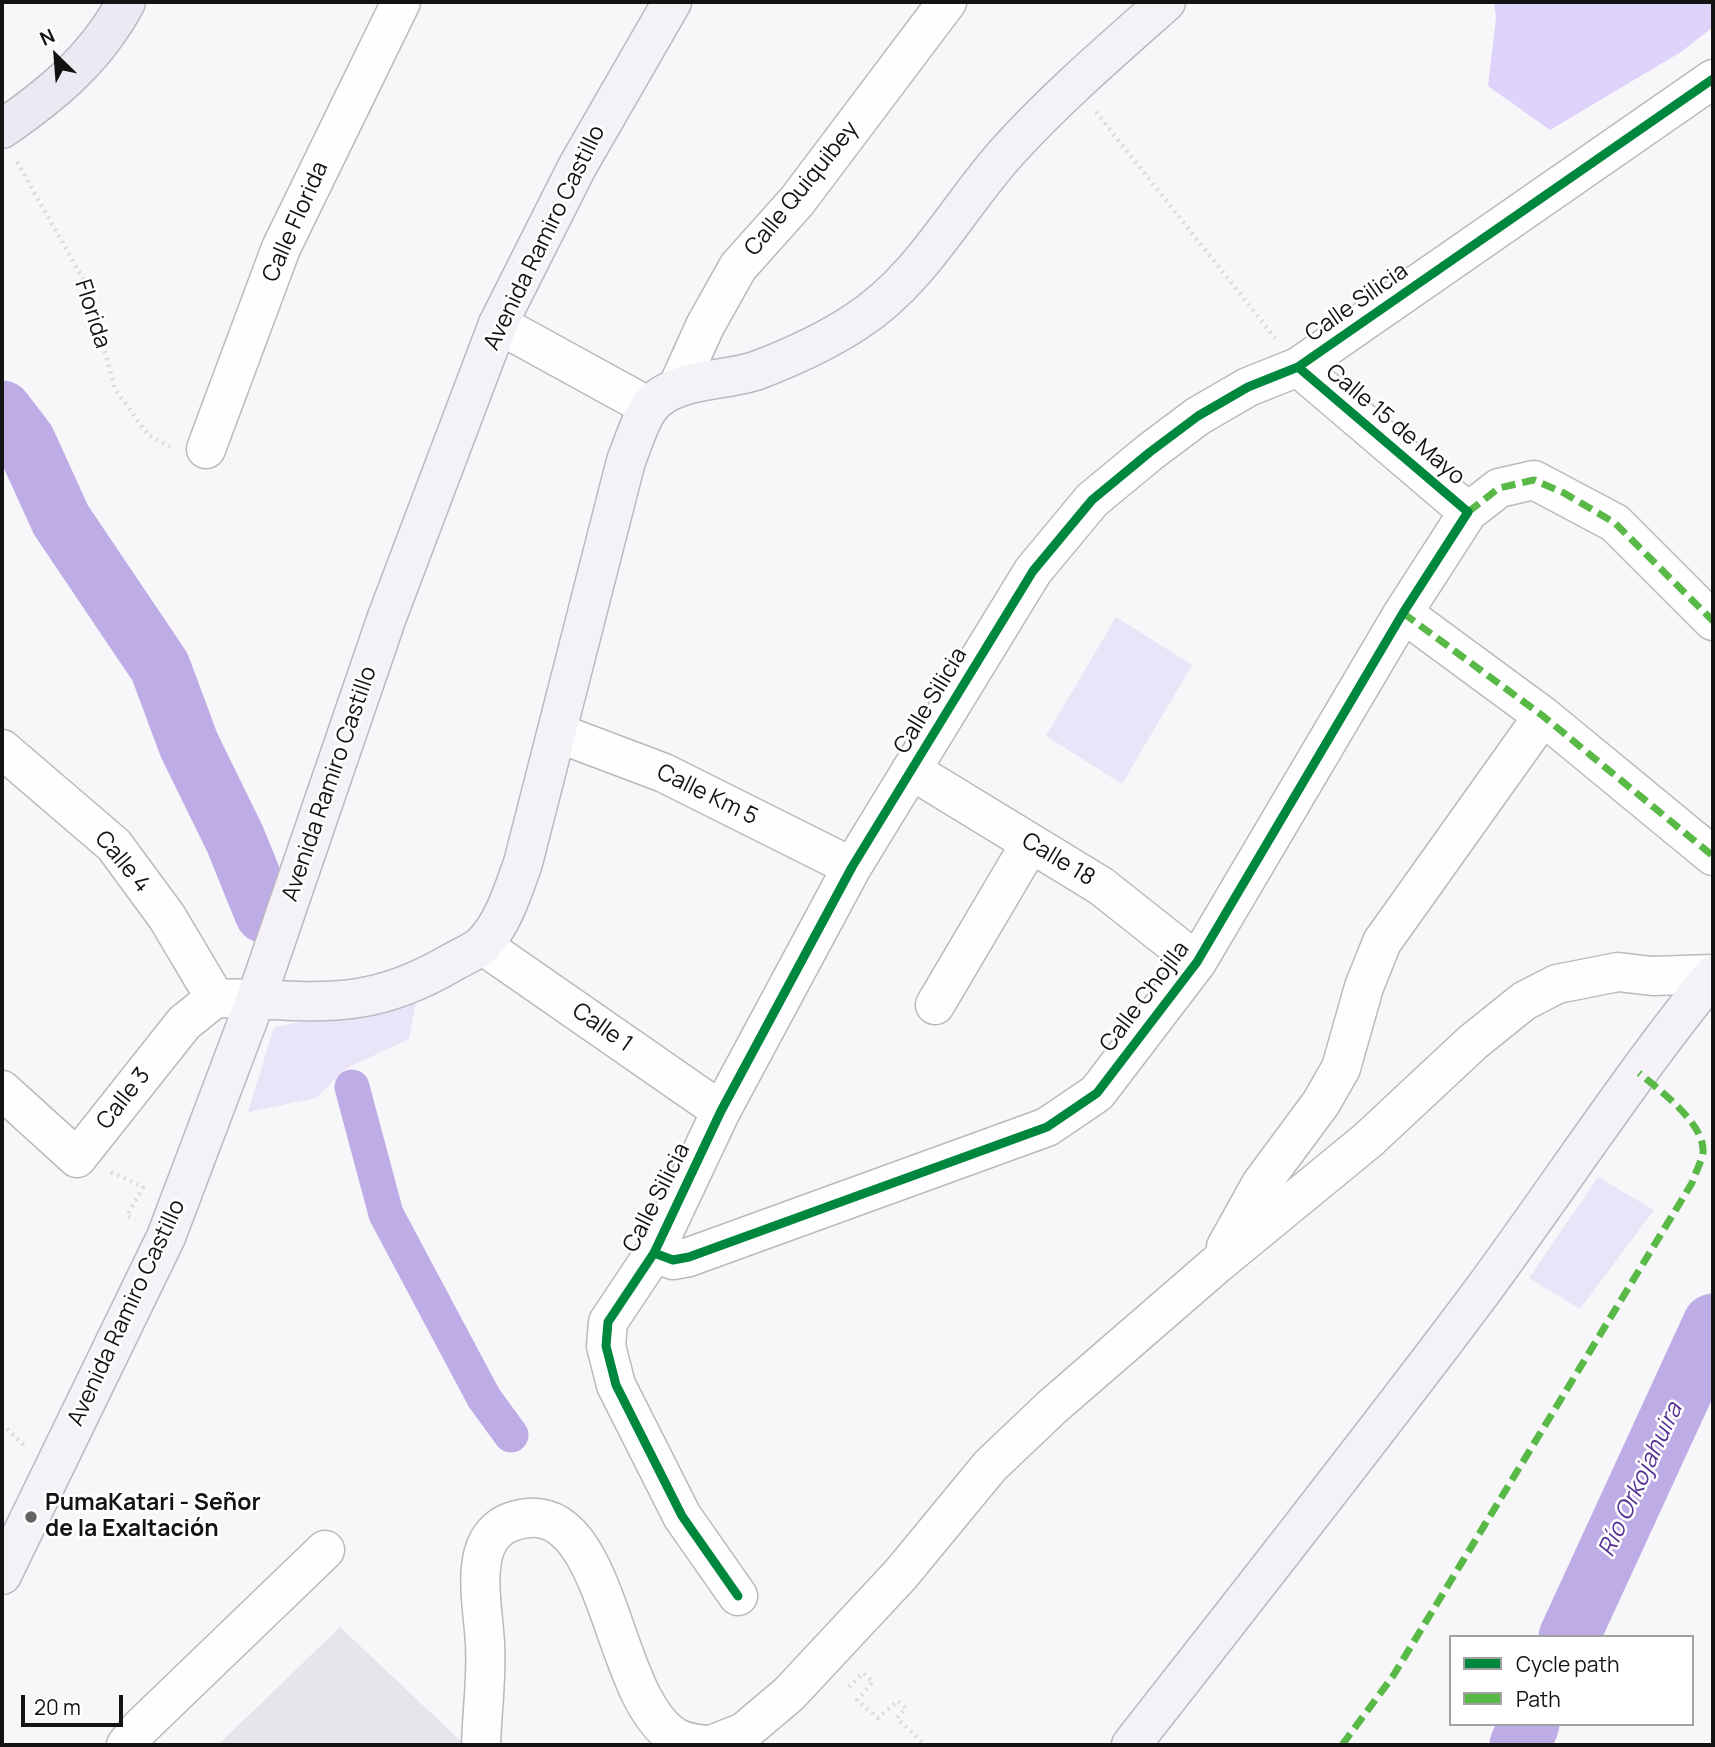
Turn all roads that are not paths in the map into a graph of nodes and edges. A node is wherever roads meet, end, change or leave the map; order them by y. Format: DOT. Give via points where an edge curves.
graph roads {
  1 [pos="126,2"];
  2 [pos="401,2"];
  3 [pos="672,2"];
  4 [pos="947,2"];
  5 [pos="1166,2"];
  6 [pos="1713,79"];
  7 [pos="8,144"];
  8 [pos="498,324"];
  9 [pos="1297,367"];
  10 [pos="663,398"];
  11 [pos="206,449"];
  12 [pos="1468,512"];
  13 [pos="1403,613"];
  14 [pos="1713,621"];
  15 [pos="1543,716"];
  16 [pos="558,733"];
  17 [pos="2,749"];
  18 [pos="911,770"];
  19 [pos="1030,844"];
  20 [pos="1713,856"];
  21 [pos="852,867"];
  22 [pos="482,945"];
  23 [pos="1198,962"];
  24 [pos="1713,974"];
  25 [pos="215,998"];
  26 [pos="256,999"];
  27 [pos="935,1005"];
  28 [pos="2,1090"];
  29 [pos="721,1111"];
  30 [pos="654,1252"];
  31 [pos="1217,1265"];
  32 [pos="325,1550"];
  33 [pos="2,1575"];
  34 [pos="738,1596"];
  35 [pos="126,1745"];
  36 [pos="481,1745"];
  37 [pos="706,1745"];
  38 [pos="711,1745"];
  39 [pos="1131,1745"];
  1 -- 7 [label="highway" via="81,68 48,96"];
  2 -- 11 [label="street, Calle Florida" via="281,248"];
  3 -- 8 [label="main road, Avenida Ramiro Castillo" via="577,167"];
  4 -- 10 [label="street, Calle Quiquibey" via="797,201 738,267"];
  5 -- 10 [label="main road" via="1074,83 1006,152 897,288 859,320 806,350 755,371"];
  6 -- 9 [label="street, Calle Silicia"];
  8 -- 10 [label="street"];
  8 -- 26 [label="main road, Avenida Ramiro Castillo" via="387,617"];
  9 -- 12 [label="street, Calle 15 de Mayo"];
  9 -- 18 [label="street, Calle Silicia" via="1248,387 1198,416 1092,500 1033,571"];
  10 -- 16 [label="main road" via="626,461"];
  12 -- 13 [label="street, Calle Chojlla"];
  12 -- 14 [label="street, Calle Chojlla" via="1499,488 1534,480 1615,523"];
  13 -- 15 [label="street"];
  13 -- 23 [label="street, Calle Chojlla"];
  15 -- 20 [label="street"];
  15 -- 31 [label="street" via="1382,942 1341,1068 1261,1184"];
  16 -- 21 [label="street, Calle Km 5" via="664,773"];
  16 -- 22 [label="main road" via="523,863 506,910"];
  17 -- 25 [label="street, Calle 4" via="114,845 167,917"];
  18 -- 19 [label="street, Calle 18"];
  18 -- 21 [label="street, Calle Silicia"];
  19 -- 23 [label="street, Calle 18" via="1101,886"];
  19 -- 27 [label="street"];
  21 -- 29 [label="street, Calle Silicia"];
  22 -- 26 [label="main road" via="386,995 329,1004"];
  22 -- 29 [label="street, Calle 1"];
  23 -- 30 [label="street, Calle Chojlla" via="1097,1093 1047,1126 689,1257 673,1260"];
  24 -- 31 [label="street" via="1618,972 1558,984 1524,1001 1368,1140"];
  24 -- 39 [label="main road" via="1390,1414"];
  25 -- 26 [label="street"];
  25 -- 28 [label="street, Calle 3" via="184,1023 77,1158"];
  26 -- 33 [label="main road, Avenida Ramiro Castillo" via="166,1237"];
  29 -- 30 [label="street, Calle Silicia"];
  30 -- 34 [label="street, Calle Silicia" via="608,1322 606,1346 616,1385 682,1516"];
  31 -- 38 [label="street" via="990,1466 901,1574 781,1701 744,1732"];
  32 -- 35 [label="street"];
  36 -- 37 [label="street" via="482,1560 492,1533 504,1524 535,1518 561,1527 590,1562 624,1660 653,1714 676,1738"];
}
